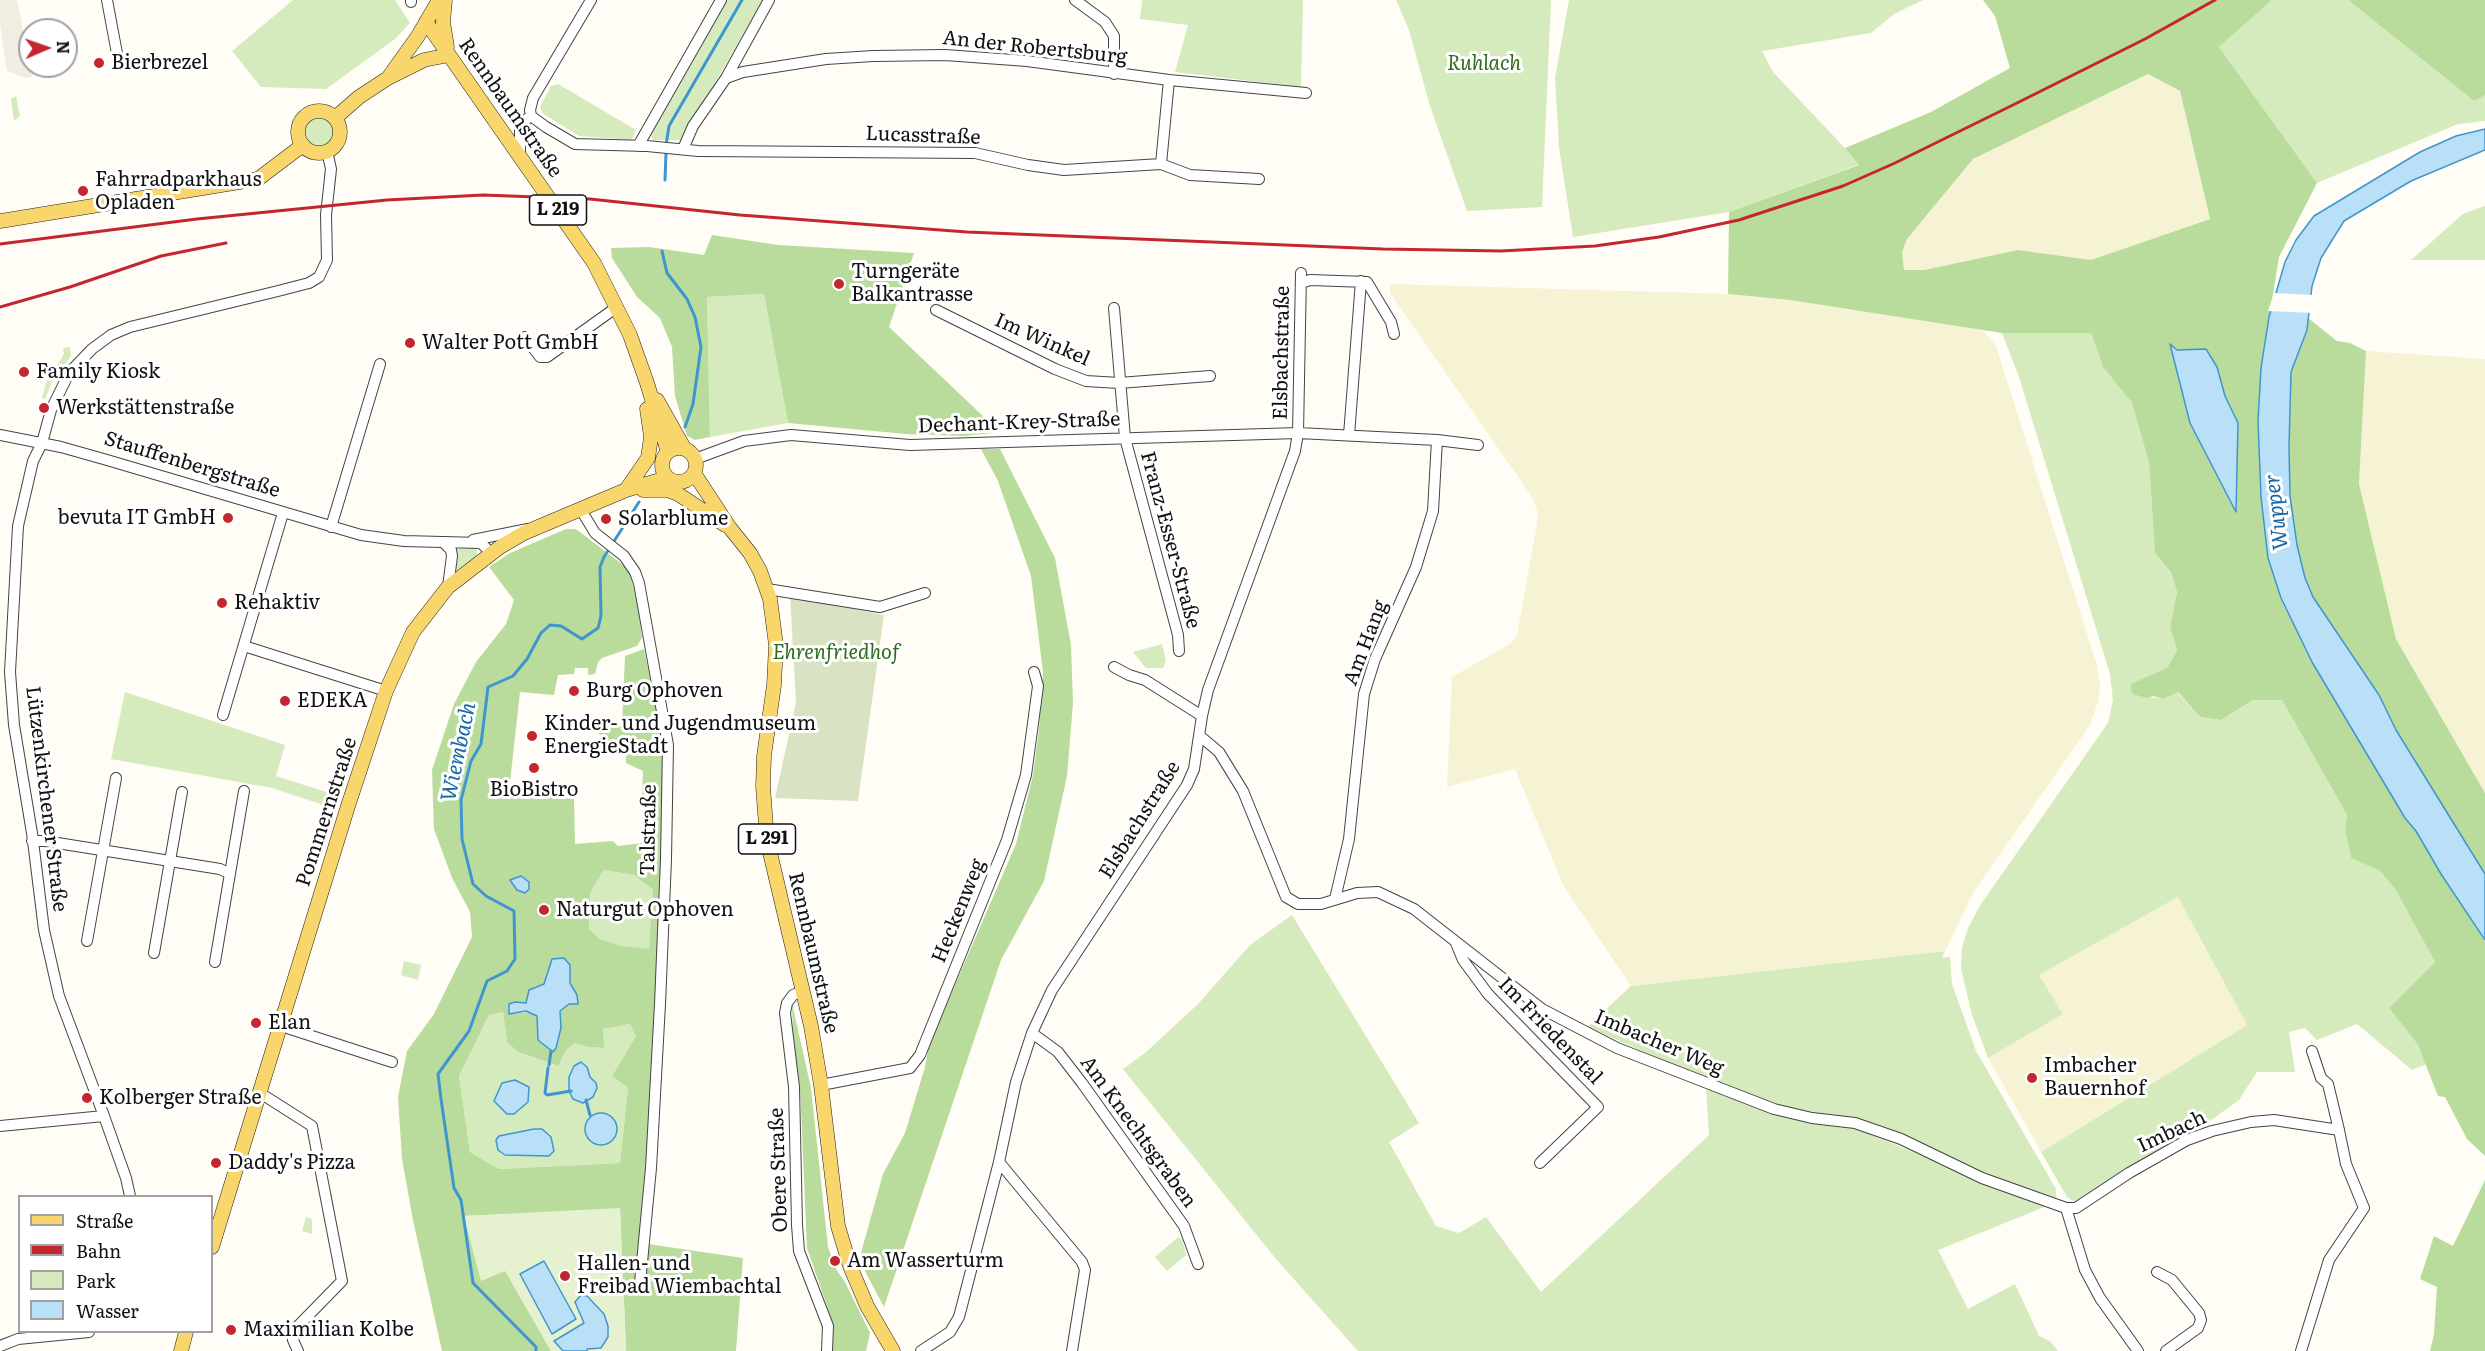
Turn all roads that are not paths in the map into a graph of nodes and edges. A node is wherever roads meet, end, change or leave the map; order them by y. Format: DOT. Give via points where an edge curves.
graph roads {
  1 [pos="107,0"];
  2 [pos="439,0"];
  3 [pos="445,0"];
  4 [pos="591,0"];
  5 [pos="721,0"];
  6 [pos="769,0"];
  7 [pos="1075,0"];
  8 [pos="426,22"];
  9 [pos="449,55"];
  10 [pos="119,64"];
  11 [pos="1114,74"];
  12 [pos="388,78"];
  13 [pos="726,78"];
  14 [pos="1169,80"];
  15 [pos="1306,93"];
  16 [pos="531,116"];
  17 [pos="335,118"];
  18 [pos="303,145"];
  19 [pos="643,146"];
  20 [pos="680,148"];
  21 [pos="327,151"];
  22 [pos="520,157"];
  23 [pos="1161,164"];
  24 [pos="1259,178"];
  25 [pos="0,221"];
  26 [pos="1361,281"];
  27 [pos="617,308"];
  28 [pos="1114,308"];
  29 [pos="936,310"];
  30 [pos="1394,334"];
  31 [pos="525,337"];
  32 [pos="380,364"];
  33 [pos="1210,376"];
  34 [pos="1120,382"];
  35 [pos="648,383"];
  36 [pos="1298,433"];
  37 [pos="0,435"];
  38 [pos="1349,435"];
  39 [pos="1125,438"];
  40 [pos="1437,440"];
  41 [pos="42,443"];
  42 [pos="1478,445"];
  43 [pos="684,448"];
  44 [pos="668,452"];
  45 [pos="695,466"];
  46 [pos="664,471"];
  47 [pos="682,482"];
  48 [pos="626,490"];
  49 [pos="581,510"];
  50 [pos="283,513"];
  51 [pos="331,527"];
  52 [pos="536,528"];
  53 [pos="730,528"];
  54 [pos="470,541"];
  55 [pos="442,542"];
  56 [pos="491,553"];
  57 [pos="448,587"];
  58 [pos="767,589"];
  59 [pos="925,593"];
  60 [pos="244,646"];
  61 [pos="1179,651"];
  62 [pos="1114,668"];
  63 [pos="1034,672"];
  64 [pos="386,691"];
  65 [pos="223,715"];
  66 [pos="1202,716"];
  67 [pos="1200,736"];
  68 [pos="116,778"];
  69 [pos="244,791"];
  70 [pos="182,792"];
  71 [pos="32,841"];
  72 [pos="105,851"];
  73 [pos="170,862"];
  74 [pos="230,874"];
  75 [pos="1335,899"];
  76 [pos="1455,940"];
  77 [pos="87,941"];
  78 [pos="154,953"];
  79 [pos="215,962"];
  80 [pos="803,991"];
  81 [pos="281,1026"];
  82 [pos="1032,1033"];
  83 [pos="2312,1052"];
  84 [pos="392,1062"];
  85 [pos="821,1085"];
  86 [pos="260,1093"];
  87 [pos="104,1116"];
  88 [pos="0,1126"];
  89 [pos="2339,1130"];
  90 [pos="999,1162"];
  91 [pos="1540,1163"];
  92 [pos="130,1195"];
  93 [pos="2066,1208"];
  94 [pos="213,1243"];
  95 [pos="1198,1264"];
  96 [pos="2157,1272"];
  97 [pos="640,1283"];
  98 [pos="79,1333"];
  99 [pos="186,1333"];
  100 [pos="0,1346"];
  101 [pos="181,1351"];
  102 [pos="298,1351"];
  103 [pos="827,1351"];
  104 [pos="892,1351"];
  105 [pos="921,1351"];
  106 [pos="1072,1351"];
  107 [pos="2138,1351"];
  108 [pos="2166,1351"];
  109 [pos="2301,1351"];
  1 -- 10 [label="street"];
  2 -- 8 [label="main road"];
  3 -- 9 [label="main road, L 219" via="444,31"];
  4 -- 16 [label="street" via="533,98"];
  5 -- 19 [label="street"];
  6 -- 13 [label="street"];
  7 -- 11 [label="street" via="1105,22 1114,36"];
  8 -- 9 [label="main road, Rennbaumstraße / L 219"];
  8 -- 12 [label="main road"];
  9 -- 12 [label="main road" via="424,60"];
  9 -- 22 [label="main road, Rennbaumstraße / L 219"];
  11 -- 13 [label="street, An der Robertsburg" via="1027,61 909,55 826,59"];
  11 -- 14 [label="street, An der Robertsburg"];
  12 -- 17 [label="main road"];
  13 -- 20 [label="street"];
  14 -- 15 [label="street, An der Robertsburg"];
  14 -- 23 [label="street"];
  16 -- 19 [label="street, Lucasstraße" via="575,144"];
  16 -- 22 [label="street" via="520,130"];
  17 -- 18 [label="main road" via="318,111 306,116 299,127"];
  17 -- 21 [label="main road" via="339,136"];
  18 -- 21 [label="main road" via="317,152"];
  18 -- 25 [label="main road" via="258,179"];
  19 -- 20 [label="street, Lucasstraße"];
  20 -- 23 [label="street, Lucasstraße" via="975,153 1064,171"];
  21 -- 41 [label="street, Lützenkirchener Straße" via="331,168 327,260 320,277 111,335 69,373 45,423"];
  22 -- 27 [label="main road, Rennbaumstraße / L 219" via="575,234"];
  23 -- 24 [label="street, Lucasstraße" via="1190,175"];
  26 -- 30 [label="street" via="1367,282"];
  26 -- 36 [label="street, Elsbachstraße" via="1301,278"];
  26 -- 38 [label="street"];
  27 -- 31 [label="street" via="547,357 540,357"];
  27 -- 35 [label="main road, Rennbaumstraße / L 219"];
  28 -- 34 [label="street, Franz-Esser-Straße"];
  29 -- 34 [label="street, Im Winkel" via="1055,369 1086,381"];
  32 -- 51 [label="street"];
  33 -- 34 [label="street, Im Winkel"];
  34 -- 39 [label="street, Franz-Esser-Straße"];
  35 -- 43 [label="main road, Rennbaumstraße / L 219"];
  35 -- 44 [label="main road, Rennbaumstraße / L 219"];
  35 -- 48 [label="main road, L 219" via="648,458"];
  36 -- 38 [label="street, Dechant-Krey-Straße"];
  36 -- 39 [label="street, Dechant-Krey-Straße"];
  36 -- 66 [label="street, Elsbachstraße"];
  37 -- 41 [label="street"];
  38 -- 40 [label="street, Dechant-Krey-Straße"];
  39 -- 45 [label="street, Dechant-Krey-Straße" via="910,445 791,435 744,441"];
  39 -- 61 [label="street, Franz-Esser-Straße"];
  40 -- 42 [label="street, Dechant-Krey-Straße"];
  40 -- 75 [label="street, Am Hang" via="1433,510 1416,567 1375,659 1364,694 1349,839"];
  41 -- 50 [label="street, Stauffenbergstraße"];
  41 -- 71 [label="street, Lützenkirchener Straße" via="33,461 18,526 10,672"];
  43 -- 44 [label="main road"];
  43 -- 45 [label="main road" via="691,452"];
  44 -- 46 [label="main road"];
  45 -- 47 [label="main road"];
  45 -- 53 [label="main road, Rennbaumstraße / L 291"];
  46 -- 47 [label="main road" via="673,481"];
  46 -- 48 [label="main road, Stauffenbergstraße"];
  47 -- 53 [label="main road, Rennbaumstraße / L 291"];
  48 -- 49 [label="main road, Stauffenbergstraße"];
  48 -- 53 [label="main road" via="656,489 678,494"];
  49 -- 52 [label="main road, Stauffenbergstraße"];
  49 -- 97 [label="street, Talstraße" via="592,530 630,563 639,583 668,745 660,1004"];
  50 -- 51 [label="street, Stauffenbergstraße"];
  50 -- 60 [label="street"];
  51 -- 55 [label="street, Stauffenbergstraße" via="379,539"];
  52 -- 54 [label="street, Stauffenbergstraße"];
  52 -- 56 [label="main road, Stauffenbergstraße"];
  53 -- 58 [label="main road, Rennbaumstraße / L 291" via="750,554"];
  54 -- 55 [label="street, Stauffenbergstraße"];
  54 -- 56 [label="street" via="480,543"];
  55 -- 57 [label="street" via="452,556"];
  56 -- 57 [label="main road, Stauffenbergstraße"];
  57 -- 64 [label="main road, Pommernstraße" via="413,632"];
  58 -- 59 [label="street" via="880,607"];
  58 -- 80 [label="main road, Rennbaumstraße / L 291" via="776,645 764,756 764,811 777,890"];
  60 -- 64 [label="street"];
  60 -- 65 [label="street"];
  62 -- 66 [label="street" via="1145,680"];
  63 -- 85 [label="street, Heckenweg" via="1038,686 1026,775 1007,840 920,1055 910,1068"];
  64 -- 81 [label="main road, Pommernstraße"];
  66 -- 67 [label="street, Elsbachstraße"];
  67 -- 75 [label="street, Imbacher Weg" via="1219,752 1243,791 1286,897 1298,904 1321,904"];
  67 -- 82 [label="street, Elsbachstraße" via="1194,770 1187,784 1052,990"];
  68 -- 72 [label="street"];
  69 -- 74 [label="street"];
  70 -- 73 [label="street"];
  71 -- 72 [label="street"];
  71 -- 87 [label="street, Lützenkirchener Straße" via="49,962"];
  72 -- 73 [label="street"];
  72 -- 77 [label="street"];
  73 -- 74 [label="street"];
  73 -- 78 [label="street"];
  74 -- 79 [label="street"];
  75 -- 76 [label="street, Imbacher Weg" via="1378,892 1414,909"];
  76 -- 91 [label="street, Im Friedenstal" via="1463,960 1488,994 1598,1107"];
  76 -- 93 [label="street, Imbacher Weg" via="1542,1008 1617,1048 1774,1109 1854,1123 1901,1139 1982,1178"];
  80 -- 85 [label="main road, Rennbaumstraße / L 291"];
  80 -- 103 [label="street, Obere Straße" via="793,995 785,1013 794,1087 797,1225 799,1251 828,1326"];
  81 -- 84 [label="street"];
  81 -- 86 [label="main road, Pommernstraße"];
  82 -- 90 [label="street, Elsbachstraße" via="1016,1082"];
  82 -- 95 [label="street, Am Knechtsgraben" via="1058,1052 1082,1083 1184,1226"];
  83 -- 89 [label="street" via="2321,1078 2328,1084"];
  85 -- 104 [label="main road, Rennbaumstraße / L 291" via="838,1226 867,1306"];
  86 -- 94 [label="main road, Pommernstraße"];
  86 -- 102 [label="street" via="312,1126 342,1281 296,1329 293,1340"];
  87 -- 88 [label="street"];
  87 -- 92 [label="street, Lützenkirchener Straße"];
  89 -- 93 [label="street, Imbach" via="2274,1120 2212,1131 2187,1140 2076,1208"];
  89 -- 109 [label="street" via="2346,1164 2364,1209 2329,1260"];
  90 -- 105 [label="street, Elsbachstraße" via="959,1317 950,1332"];
  90 -- 106 [label="street" via="1085,1269"];
  93 -- 107 [label="street" via="2085,1270"];
  96 -- 108 [label="street" via="2172,1280 2201,1320 2198,1328"];
  98 -- 100 [label="street" via="18,1339"];
  99 -- 101 [label="main road"];
}
